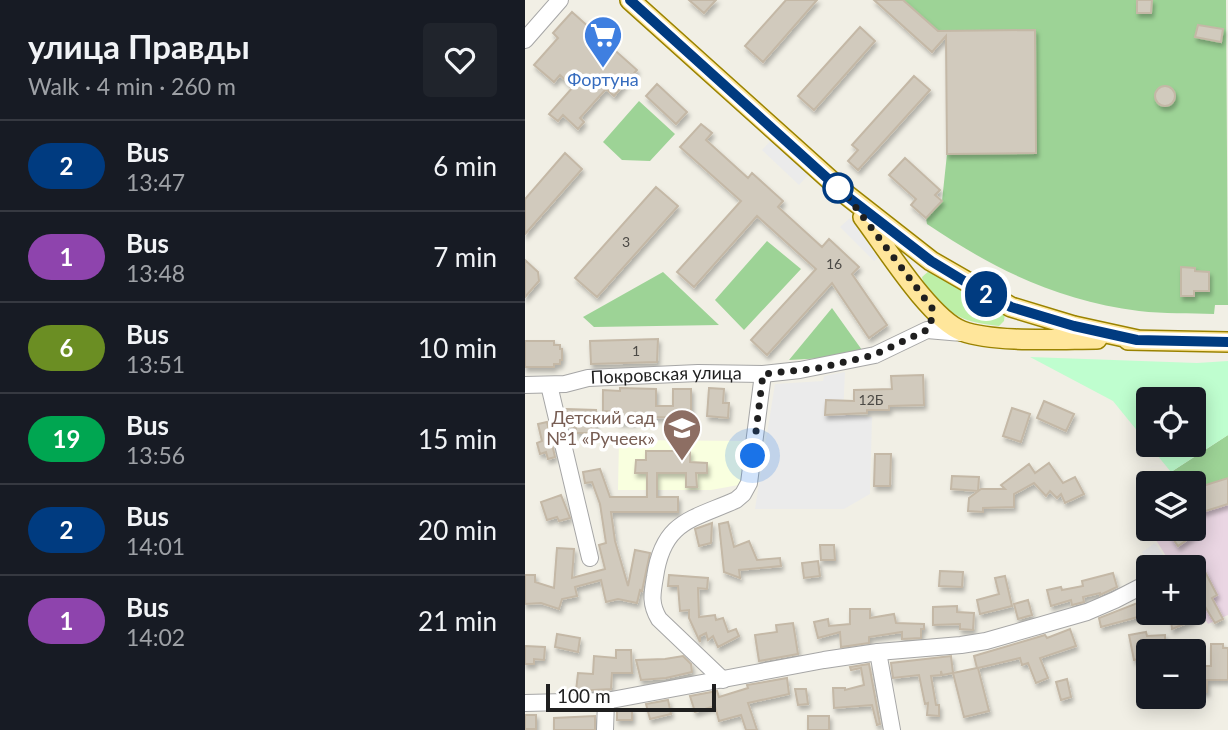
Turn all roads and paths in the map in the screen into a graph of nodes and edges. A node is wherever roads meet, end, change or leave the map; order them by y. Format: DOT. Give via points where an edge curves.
graph roads {
  1 [pos="560,0"];
  2 [pos="630,0"];
  3 [pos="525,40"];
  4 [pos="848,197"];
  5 [pos="931,261"];
  6 [pos="911,281"];
  7 [pos="1011,307"];
  8 [pos="932,308"];
  9 [pos="927,330"];
  10 [pos="975,334"];
  11 [pos="1005,337"];
  12 [pos="1137,340"];
  13 [pos="1228,342"];
  14 [pos="763,374"];
  15 [pos="525,386"];
  16 [pos="549,386"];
  17 [pos="590,558"];
  18 [pos="1136,589"];
  19 [pos="879,652"];
  20 [pos="723,680"];
  21 [pos="606,701"];
  22 [pos="525,703"];
  23 [pos="605,730"];
  24 [pos="893,730"];
  1 -- 3 [label="street"];
  2 -- 4 [label="main road"];
  4 -- 5 [label="main road"];
  4 -- 6 [label="main road"];
  5 -- 6 [label="main road" via="920,263"];
  5 -- 7 [label="main road"];
  6 -- 8 [label="main road"];
  7 -- 11 [label="main road" via="1014,322"];
  7 -- 12 [label="main road"];
  8 -- 9 [label="street"];
  8 -- 10 [label="main road" via="949,324"];
  9 -- 10 [label="street"];
  9 -- 14 [label="street, Покровская улица" via="874,355 819,368"];
  10 -- 11 [label="main road"];
  11 -- 12 [label="main road"];
  12 -- 13 [label="main road"];
  14 -- 16 [label="street, Покровская улица" via="587,378"];
  14 -- 20 [label="street" via="749,483 736,500 672,531 657,565 651,602 659,619"];
  15 -- 16 [label="street, Покровская улица"];
  16 -- 17 [label="street"];
  18 -- 19 [label="street" via="1087,612 986,641"];
  19 -- 20 [label="street"];
  19 -- 24 [label="street"];
  20 -- 21 [label="street"];
  21 -- 22 [label="street"];
  21 -- 23 [label="street"];
}
